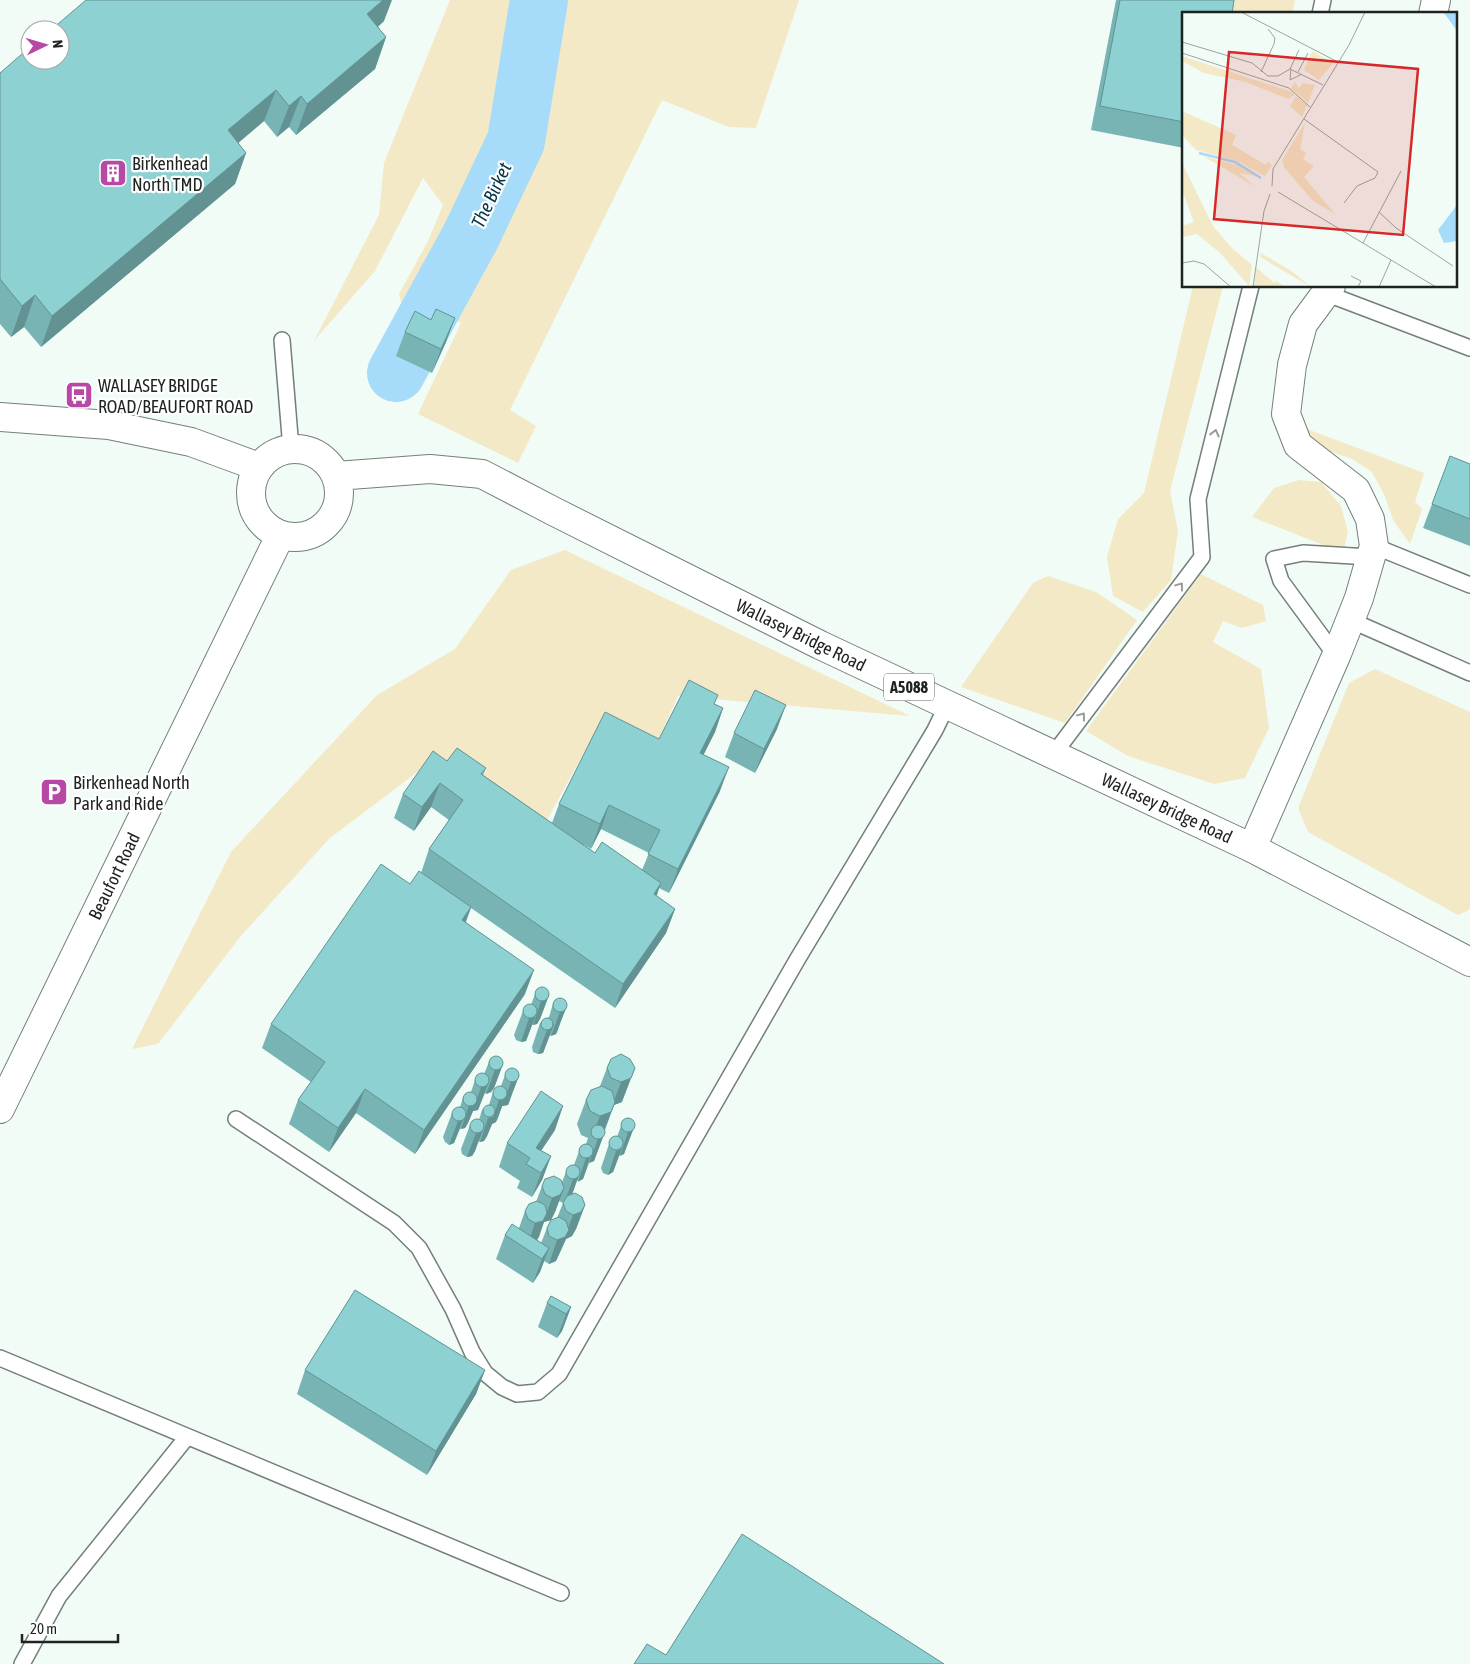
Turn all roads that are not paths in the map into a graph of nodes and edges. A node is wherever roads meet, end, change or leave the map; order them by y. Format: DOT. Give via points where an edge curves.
graph roads {
  1 [pos="1250,288"];
  2 [pos="1328,290"];
  3 [pos="282,340"];
  4 [pos="1470,348"];
  5 [pos="0,417"];
  6 [pos="291,449"];
  7 [pos="259,467"];
  8 [pos="336,476"];
  9 [pos="280,536"];
  10 [pos="1372,552"];
  11 [pos="1470,585"];
  12 [pos="1350,620"];
  13 [pos="1336,656"];
  14 [pos="1470,672"];
  15 [pos="947,705"];
  16 [pos="1053,755"];
  17 [pos="1252,848"];
  18 [pos="1468,954"];
  19 [pos="0,1108"];
  20 [pos="236,1119"];
  21 [pos="0,1358"];
  22 [pos="187,1437"];
  23 [pos="561,1593"];
  24 [pos="22,1664"];
  16 -- 1 [label="lane, one-way" via="1202,557 1198,498"];
  2 -- 4 [label="lane"];
  2 -- 10 [label="main road" via="1303,324 1292,365 1286,414 1298,445 1356,490 1370,519"];
  3 -- 6 [label="lane"];
  5 -- 7 [label="main road" via="109,424 191,442"];
  6 -- 7 [label="main road" via="276,452"];
  6 -- 8 [label="main road" via="310,451 324,459"];
  7 -- 9 [label="main road" via="250,488 251,501 256,516 267,529"];
  8 -- 9 [label="main road" via="340,491 338,506 328,524 301,538"];
  8 -- 15 [label="main road, Wallasey Bridge Road / A5088" via="430,469 482,474 820,645"];
  9 -- 19 [label="main road, Beaufort Road"];
  10 -- 11 [label="lane"];
  10 -- 12 [label="main road"];
  10 -- 13 [label="lane" via="1303,553 1274,559 1281,581"];
  12 -- 13 [label="main road"];
  12 -- 14 [label="lane"];
  13 -- 17 [label="main road"];
  15 -- 16 [label="main road, Wallasey Bridge Road / A5088"];
  15 -- 20 [label="lane" via="796,960 559,1374 538,1392 517,1394 485,1373 419,1248 394,1223"];
  16 -- 17 [label="main road, Wallasey Bridge Road / A5088"];
  17 -- 18 [label="main road, Wallasey Bridge Road / A5088"];
  21 -- 22 [label="lane"];
  22 -- 23 [label="lane"];
  22 -- 24 [label="lane" via="59,1596"];
}
